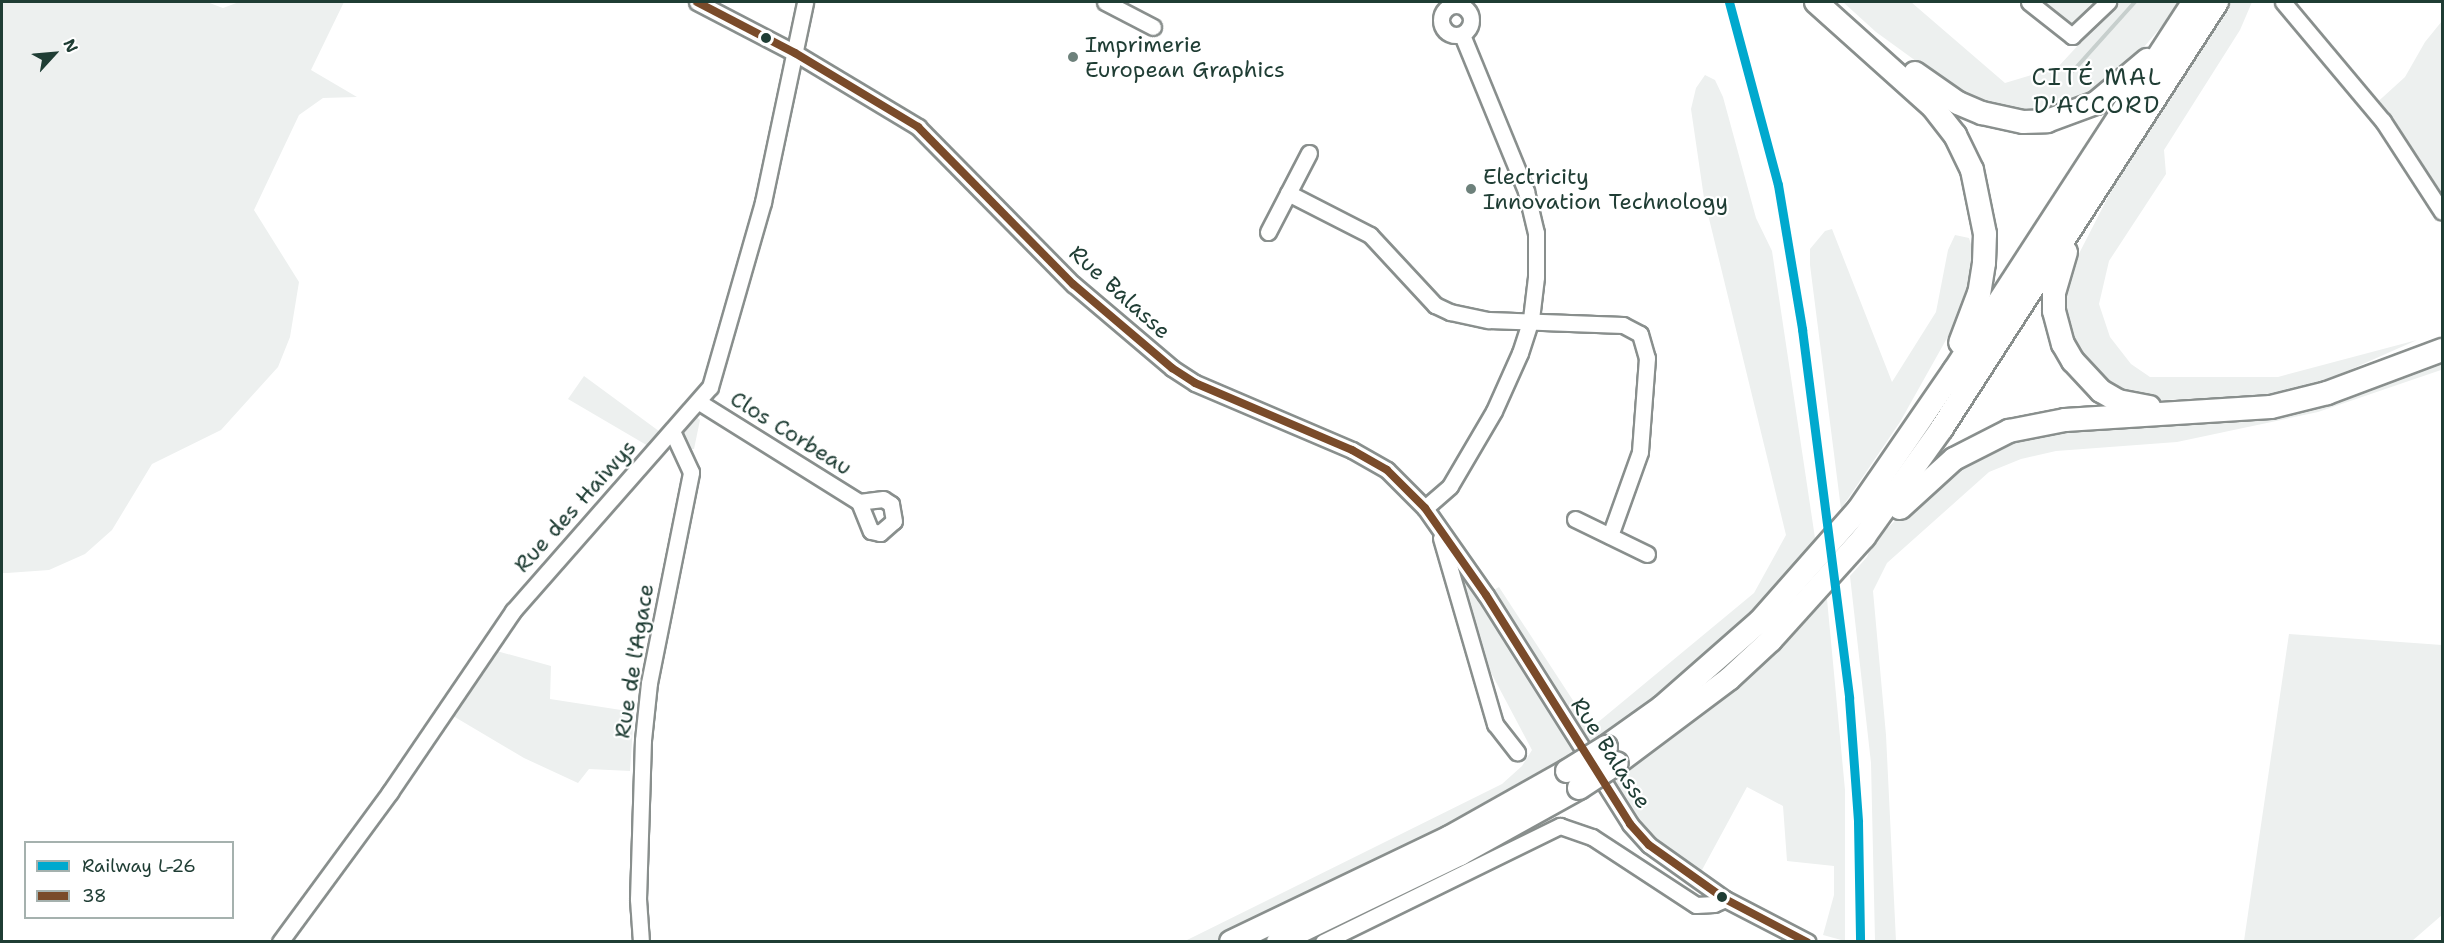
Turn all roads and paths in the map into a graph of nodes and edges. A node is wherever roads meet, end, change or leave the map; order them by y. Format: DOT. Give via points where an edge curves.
graph roads {
  1 [pos="696,2"];
  2 [pos="805,2"];
  3 [pos="1105,2"];
  4 [pos="1816,2"];
  5 [pos="1830,2"];
  6 [pos="2029,2"];
  7 [pos="2108,2"];
  8 [pos="2194,2"];
  9 [pos="2217,2"];
  10 [pos="2283,2"];
  11 [pos="1447,4"];
  12 [pos="1153,27"];
  13 [pos="1462,35"];
  14 [pos="2163,49"];
  15 [pos="795,53"];
  16 [pos="1308,153"];
  17 [pos="1288,193"];
  18 [pos="2442,212"];
  19 [pos="1268,232"];
  20 [pos="2069,233"];
  21 [pos="1530,319"];
  22 [pos="2442,333"];
  23 [pos="2442,350"];
  24 [pos="1954,371"];
  25 [pos="699,402"];
  26 [pos="672,431"];
  27 [pos="859,502"];
  28 [pos="1425,508"];
  29 [pos="1575,519"];
  30 [pos="1438,526"];
  31 [pos="1610,536"];
  32 [pos="1864,537"];
  33 [pos="1647,554"];
  34 [pos="1517,752"];
  35 [pos="1612,755"];
  36 [pos="1573,780"];
  37 [pos="1725,899"];
  38 [pos="280,942"];
  39 [pos="641,942"];
  40 [pos="1231,942"];
  41 [pos="1278,942"];
  42 [pos="1323,942"];
  43 [pos="1808,942"];
  1 -- 15 [label="street, Rue Balasse"];
  2 -- 15 [label="street, Rue des Haiwys"];
  3 -- 12 [label="street"];
  4 -- 24 [label="highway" via="1933,107 1954,135 1972,170 1985,234 1984,263 1979,293"];
  5 -- 14 [label="highway" via="1939,91 2000,119 2046,121 2073,114 2096,103"];
  6 -- 7 [label="street" via="2072,36"];
  8 -- 14 [label="highway"];
  9 -- 20 [label="highway"];
  10 -- 18 [label="street" via="2383,121"];
  11 -- 13 [label="street" via="1440,20 1443,29 1451,35"];
  11 -- 13 [label="street" via="1458,4 1470,13 1471,23"];
  13 -- 21 [label="street" via="1532,212 1537,257"];
  14 -- 24 [label="highway"];
  15 -- 25 [label="street, Rue des Haiwys" via="763,202 710,387"];
  15 -- 28 [label="street, Rue Balasse" via="918,127 1073,285 1172,368 1195,383 1352,450 1387,470"];
  16 -- 17 [label="street"];
  17 -- 19 [label="street"];
  17 -- 21 [label="street" via="1370,235 1435,305 1472,317"];
  20 -- 22 [label="highway" via="2054,293 2058,329 2073,361 2086,377 2118,401 2143,407 2294,393 2355,373"];
  20 -- 32 [label="highway" via="1903,488"];
  21 -- 28 [label="street" via="1494,411 1450,486"];
  21 -- 31 [label="street" via="1623,325 1633,328 1645,343 1646,406 1640,452"];
  23 -- 32 [label="highway" via="2327,393 2271,407 2065,420 2009,431 1954,459"];
  24 -- 35 [label="highway" via="1860,509 1799,580 1715,663"];
  25 -- 26 [label="street, Rue des Haiwys"];
  25 -- 27 [label="street, Clos Corbeau"];
  26 -- 38 [label="street, Rue des Haiwys" via="513,611 390,792"];
  26 -- 39 [label="street, Rue de l'Agace" via="691,472 645,717 638,898"];
  28 -- 30 [label="street, Rue Balasse"];
  29 -- 31 [label="street"];
  30 -- 34 [label="street, Rue Balasse" via="1495,724"];
  30 -- 37 [label="street, Rue Balasse" via="1630,824 1665,859"];
  31 -- 33 [label="street"];
  32 -- 35 [label="highway" via="1729,679"];
  35 -- 36 [label="highway, bridge"];
  36 -- 40 [label="highway"];
  36 -- 41 [label="highway" via="1460,854"];
  37 -- 42 [label="street" via="1696,905 1592,837 1560,826"];
  37 -- 43 [label="street, Rue Balasse"];
}
